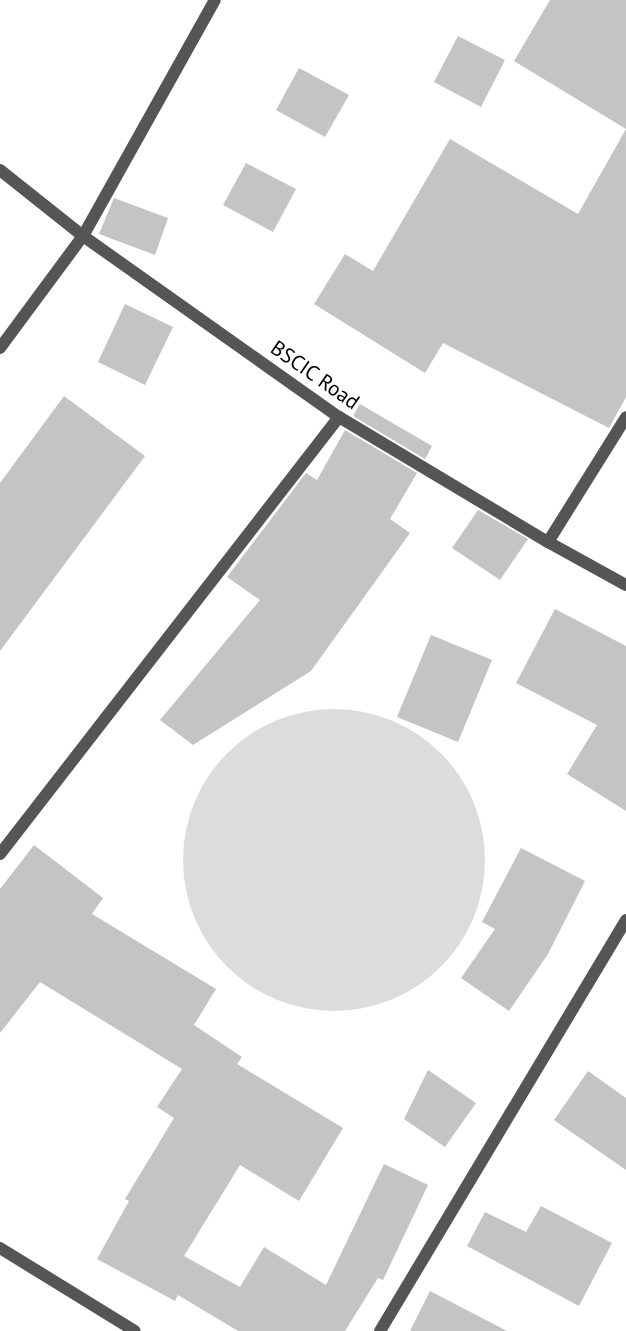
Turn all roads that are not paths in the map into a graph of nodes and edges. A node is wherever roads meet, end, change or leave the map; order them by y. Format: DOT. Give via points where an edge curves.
graph roads {
  1 [pos="215,0"];
  2 [pos="0,170"];
  3 [pos="83,236"];
  4 [pos="0,348"];
  5 [pos="339,417"];
  6 [pos="626,417"];
  7 [pos="548,542"];
  8 [pos="626,585"];
  9 [pos="0,854"];
  10 [pos="626,920"];
  11 [pos="0,1248"];
  12 [pos="135,1331"];
  13 [pos="380,1331"];
  1 -- 3 [label="street"];
  2 -- 3 [label="street, BSCIC Road"];
  3 -- 4 [label="street"];
  3 -- 5 [label="street, BSCIC Road"];
  5 -- 7 [label="street, BSCIC Road"];
  5 -- 9 [label="street"];
  6 -- 7 [label="street"];
  7 -- 8 [label="street, BSCIC Road"];
  10 -- 13 [label="street"];
  11 -- 12 [label="street"];
}
